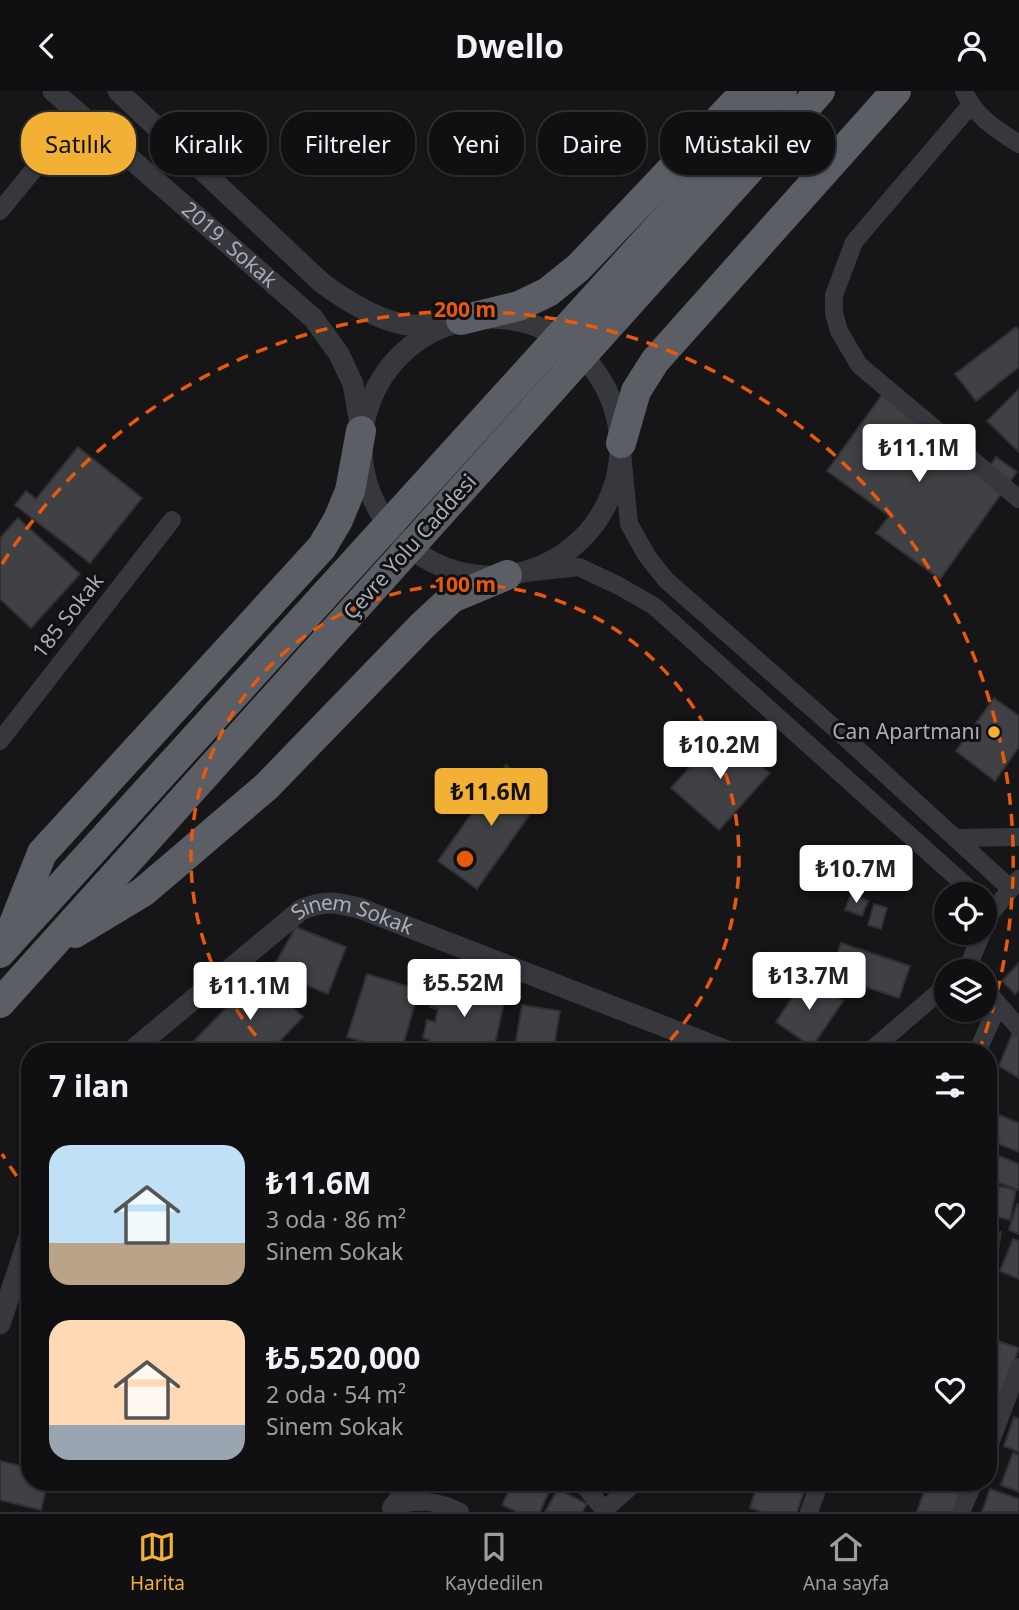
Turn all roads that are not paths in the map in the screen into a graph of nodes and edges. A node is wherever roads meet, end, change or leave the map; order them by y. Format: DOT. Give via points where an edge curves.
graph roads {
  1 [pos="53,91"];
  2 [pos="118,91"];
  3 [pos="746,91"];
  4 [pos="773,91"];
  5 [pos="782,91"];
  6 [pos="820,91"];
  7 [pos="843,91"];
  8 [pos="897,91"];
  9 [pos="967,98"];
  10 [pos="77,112"];
  11 [pos="1019,144"];
  12 [pos="136,164"];
  13 [pos="29,175"];
  14 [pos="704,177"];
  15 [pos="0,211"];
  16 [pos="461,320"];
  17 [pos="600,336"];
  18 [pos="361,431"];
  19 [pos="621,443"];
  20 [pos="1019,499"];
  21 [pos="172,520"];
  22 [pos="507,575"];
  23 [pos="0,741"];
  24 [pos="1019,837"];
  25 [pos="957,838"];
  26 [pos="962,882"];
  27 [pos="1015,884"];
  28 [pos="997,904"];
  29 [pos="1,950"];
  30 [pos="48,950"];
  31 [pos="934,996"];
  32 [pos="0,1003"];
  33 [pos="998,1006"];
  34 [pos="1019,1028"];
  35 [pos="141,1043"];
  36 [pos="707,1043"];
  37 [pos="880,1043"];
  38 [pos="982,1043"];
  39 [pos="21,1261"];
  40 [pos="0,1324"];
  41 [pos="1019,1367"];
  42 [pos="1013,1399"];
  43 [pos="997,1430"];
  44 [pos="404,1491"];
  45 [pos="588,1491"];
  46 [pos="626,1491"];
  47 [pos="816,1491"];
  48 [pos="970,1491"];
  49 [pos="391,1509"];
  50 [pos="605,1511"];
  51 [pos="460,1512"];
  52 [pos="808,1512"];
  53 [pos="961,1512"];
  1 -- 10 [label="street, 2019. Sokak"];
  2 -- 16 [label="street, 2019. Sokak" via="342,297 405,325"];
  3 -- 16 [label="highway" via="569,276 519,306"];
  4 -- 14 [label="highway"];
  5 -- 14 [label="highway, Çevre Yolu Caddesi"];
  6 -- 17 [label="highway, Çevre Yolu Caddesi"];
  7 -- 17 [label="highway"];
  8 -- 19 [label="highway" via="656,361 636,391"];
  9 -- 11 [label="street" via="984,121"];
  9 -- 20 [label="street" via="854,242 834,295 834,313 859,365"];
  12 -- 18 [label="street, 2019. Sokak" via="313,318 354,384"];
  13 -- 15 [label="street"];
  14 -- 29 [label="highway, Çevre Yolu Caddesi"];
  16 -- 18 [label="street" via="425,335 394,360 372,393"];
  16 -- 19 [label="street, 2019. Sokak" via="494,317 527,322 574,348 603,381 616,411"];
  17 -- 30 [label="highway, Çevre Yolu Caddesi"];
  18 -- 22 [label="street, 2019. Sokak" via="370,497 388,526 411,549 441,566 473,575"];
  18 -- 29 [label="highway" via="350,491 322,547 42,853"];
  19 -- 22 [label="street, 2019. Sokak" via="617,481 601,516 576,545 544,565"];
  19 -- 25 [label="street" via="629,524 666,580"];
  21 -- 23 [label="street, 185 Sokak"];
  22 -- 26 [label="street" via="579,567 654,606"];
  22 -- 30 [label="highway" via="452,598 267,786 143,892"];
  24 -- 25 [label="street"];
  25 -- 27 [label="street"];
  27 -- 28 [label="street"];
  30 -- 32 [label="highway, Çevre Yolu Caddesi"];
  31 -- 37 [label="street"];
  33 -- 34 [label="street"];
  33 -- 38 [label="street"];
  35 -- 36 [label="street, Sinem Sokak" via="301,910 320,902 359,908"];
  39 -- 40 [label="street"];
  41 -- 42 [label="street"];
  42 -- 43 [label="street"];
  44 -- 49 [label="street"];
  45 -- 50 [label="street"];
  46 -- 50 [label="street"];
  47 -- 52 [label="street"];
  48 -- 53 [label="street"];
  49 -- 51 [label="street" via="411,1500 429,1500"];
}
